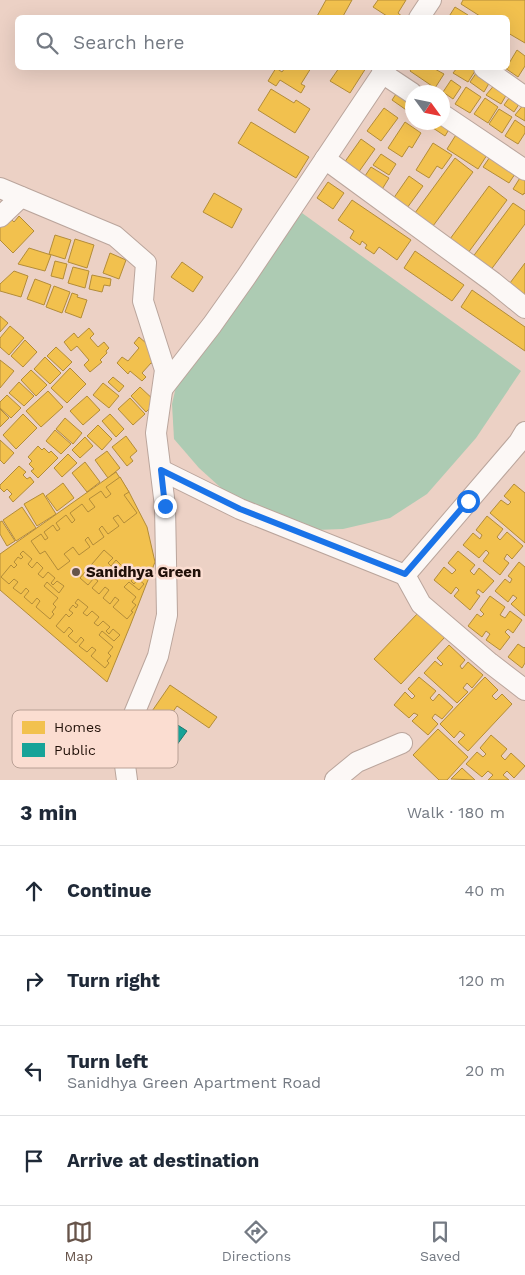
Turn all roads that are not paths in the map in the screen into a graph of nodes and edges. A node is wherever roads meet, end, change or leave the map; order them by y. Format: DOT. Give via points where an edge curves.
graph roads {
  1 [pos="431,0"];
  2 [pos="421,15"];
  3 [pos="384,70"];
  4 [pos="487,70"];
  5 [pos="405,87"];
  6 [pos="525,97"];
  7 [pos="450,119"];
  8 [pos="325,159"];
  9 [pos="525,170"];
  10 [pos="0,188"];
  11 [pos="21,197"];
  12 [pos="0,217"];
  13 [pos="525,308"];
  14 [pos="164,380"];
  15 [pos="525,432"];
  16 [pos="161,470"];
  17 [pos="405,574"];
  18 [pos="525,690"];
  19 [pos="136,710"];
  20 [pos="402,744"];
  21 [pos="335,780"];
  1 -- 2 [label="street"];
  3 -- 5 [label="street"];
  3 -- 8 [label="street"];
  4 -- 6 [label="street"];
  7 -- 9 [label="street"];
  8 -- 13 [label="street"];
  8 -- 14 [label="street" via="212,326"];
  10 -- 11 [label="street"];
  11 -- 12 [label="street"];
  11 -- 14 [label="street" via="115,236 146,263 143,301"];
  14 -- 16 [label="street" via="156,432"];
  15 -- 17 [label="street"];
  16 -- 17 [label="street" via="240,509"];
  16 -- 19 [label="street" via="165,506 167,615 158,656"];
  17 -- 18 [label="street" via="421,604"];
  20 -- 21 [label="street" via="357,762"];
}
